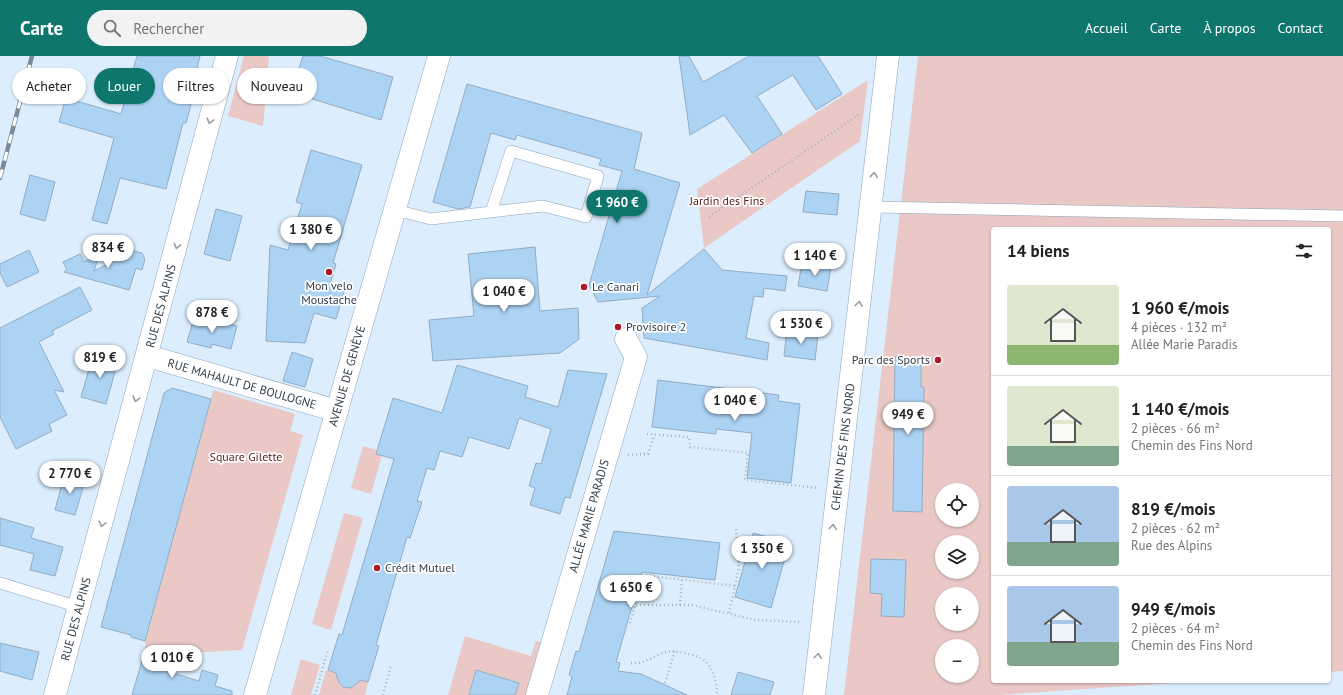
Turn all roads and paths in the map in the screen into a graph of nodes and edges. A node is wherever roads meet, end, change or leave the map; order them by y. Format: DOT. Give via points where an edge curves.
graph roads {
  1 [pos="227,56"];
  2 [pos="439,56"];
  3 [pos="888,56"];
  4 [pos="840,127"];
  5 [pos="871,207"];
  6 [pos="395,210"];
  7 [pos="491,212"];
  8 [pos="1343,216"];
  9 [pos="709,217"];
  10 [pos="626,339"];
  11 [pos="148,356"];
  12 [pos="337,411"];
  13 [pos="647,434"];
  14 [pos="654,435"];
  15 [pos="607,455"];
  16 [pos="838,490"];
  17 [pos="736,526"];
  18 [pos="682,579"];
  19 [pos="0,583"];
  20 [pos="735,586"];
  21 [pos="636,605"];
  22 [pos="680,605"];
  23 [pos="79,606"];
  24 [pos="729,613"];
  25 [pos="630,624"];
  26 [pos="822,624"];
  27 [pos="328,648"];
  28 [pos="675,651"];
  29 [pos="631,663"];
  30 [pos="391,665"];
  31 [pos="665,683"];
  32 [pos="55,695"];
  33 [pos="255,695"];
  34 [pos="315,695"];
  35 [pos="383,695"];
  36 [pos="537,695"];
  37 [pos="717,695"];
  38 [pos="814,695"];
  1 -- 11 [label="street, RUE DES ALPINS, one-way"];
  2 -- 6 [label="street, AVENUE DE GENÈVE"];
  5 -- 3 [label="street, CHEMIN DES FINS NORD, one-way"];
  4 -- 9 [label="path"];
  5 -- 8 [label="lane"];
  16 -- 5 [label="street, CHEMIN DES FINS NORD, one-way"];
  6 -- 7 [label="lane" via="431,219"];
  6 -- 12 [label="street, AVENUE DE GENÈVE"];
  7 -- 7 [label="lane" via="543,206 586,217 598,176 510,151"];
  10 -- 15 [label="street, ALLÉE MARIE PARADIS" via="636,356"];
  11 -- 12 [label="street, RUE MAHAULT DE BOULOGNE"];
  11 -- 23 [label="street, RUE DES ALPINS, one-way"];
  12 -- 33 [label="street, AVENUE DE GENÈVE"];
  13 -- 14 [label="path"];
  14 -- 15 [label="path" via="648,454"];
  14 -- 16 [label="path" via="689,437 690,447 748,453 745,480"];
  15 -- 36 [label="street, ALLÉE MARIE PARADIS"];
  26 -- 16 [label="street, CHEMIN DES FINS NORD, one-way"];
  17 -- 20 [label="path" via="739,568"];
  18 -- 20 [label="path"];
  18 -- 21 [label="path" via="644,575"];
  18 -- 22 [label="path"];
  19 -- 23 [label="lane"];
  20 -- 24 [label="path"];
  21 -- 22 [label="path"];
  21 -- 25 [label="path"];
  22 -- 24 [label="path"];
  23 -- 32 [label="street, RUE DES ALPINS"];
  24 -- 26 [label="path" via="762,620"];
  38 -- 26 [label="street, CHEMIN DES FINS NORD, one-way"];
  27 -- 34 [label="path"];
  28 -- 29 [label="path"];
  28 -- 31 [label="path"];
  28 -- 37 [label="path" via="706,661 716,683"];
  30 -- 35 [label="path"];
}
